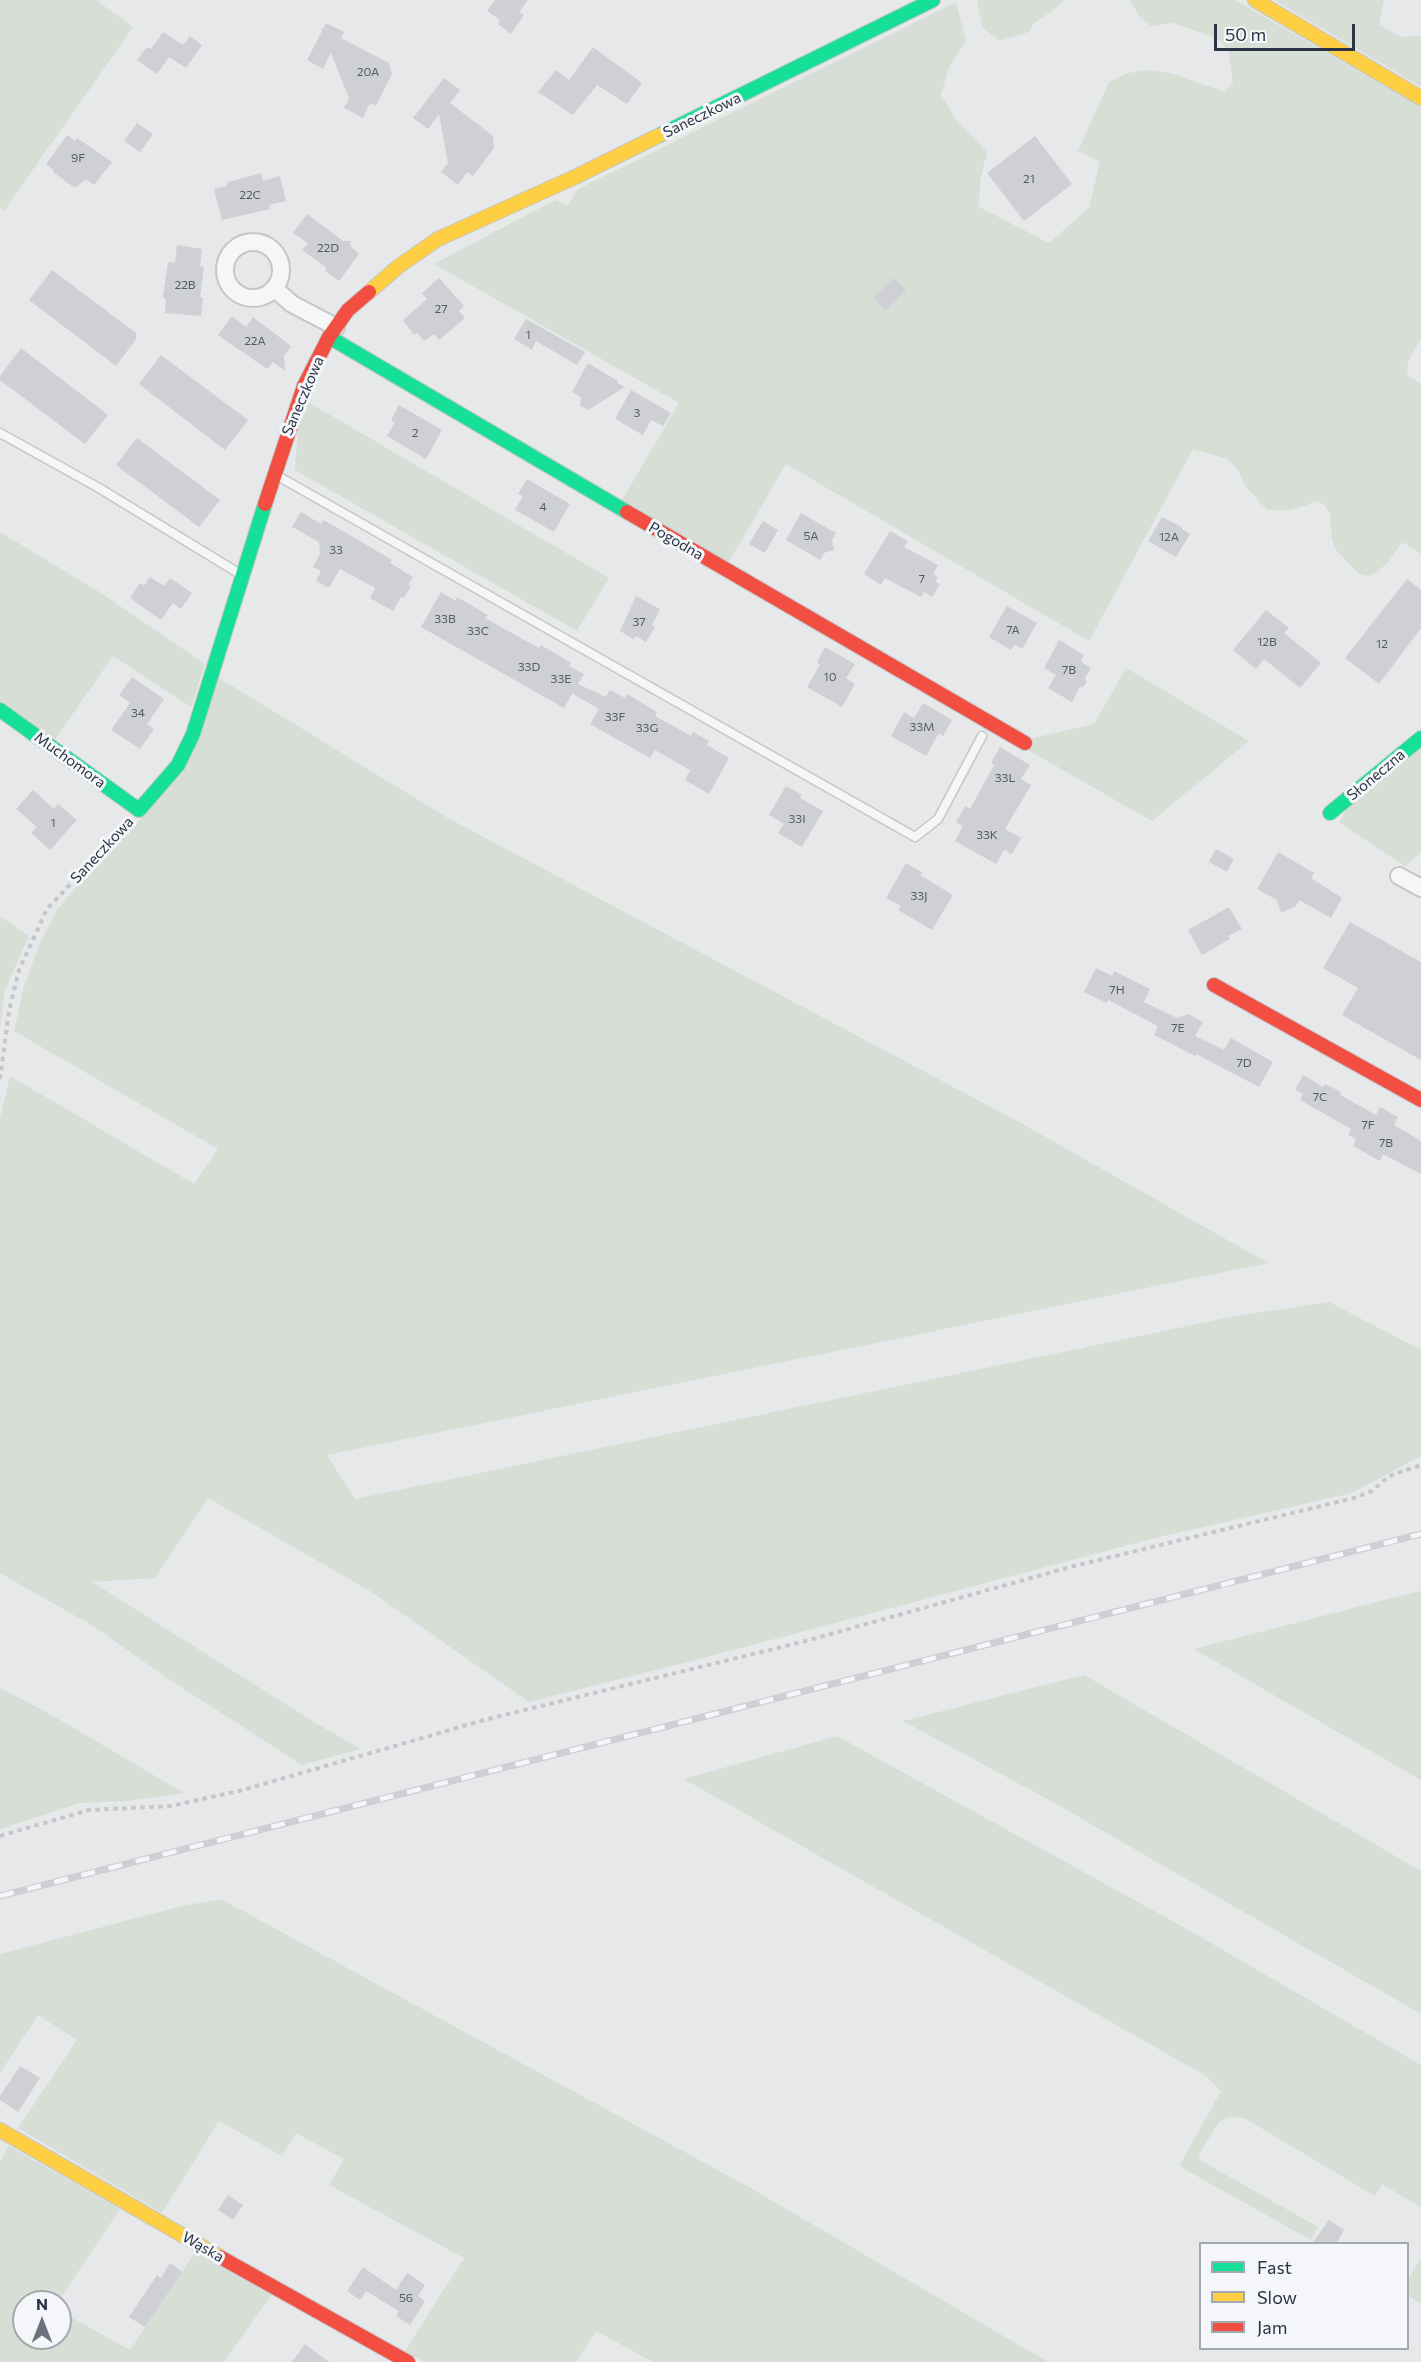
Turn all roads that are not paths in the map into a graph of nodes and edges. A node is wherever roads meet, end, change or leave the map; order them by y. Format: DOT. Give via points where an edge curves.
graph roads {
  1 [pos="933,0"];
  2 [pos="1255,0"];
  3 [pos="1421,98"];
  4 [pos="275,289"];
  5 [pos="332,332"];
  6 [pos="0,434"];
  7 [pos="275,474"];
  8 [pos="243,576"];
  9 [pos="0,710"];
  10 [pos="982,736"];
  11 [pos="1421,738"];
  12 [pos="1024,743"];
  13 [pos="139,810"];
  14 [pos="1330,813"];
  15 [pos="1399,876"];
  16 [pos="1421,888"];
  17 [pos="1214,985"];
  18 [pos="1421,1100"];
  19 [pos="0,2130"];
  20 [pos="408,2362"];
  1 -- 5 [label="street, Saneczkowa" via="575,177 438,239 382,280 348,310"];
  2 -- 3 [label="street"];
  4 -- 5 [label="street"];
  5 -- 7 [label="street, Saneczkowa" via="304,386"];
  5 -- 12 [label="street, Pogodna" via="470,421"];
  6 -- 8 [label="lane" via="99,488"];
  7 -- 8 [label="street, Saneczkowa"];
  7 -- 10 [label="lane" via="915,837 938,819"];
  8 -- 13 [label="street, Saneczkowa" via="193,734 178,765"];
  9 -- 13 [label="street, Muchomora"];
  11 -- 14 [label="street, Słoneczna"];
  15 -- 16 [label="street"];
  17 -- 18 [label="street"];
  19 -- 20 [label="street, Wąska"];
}
